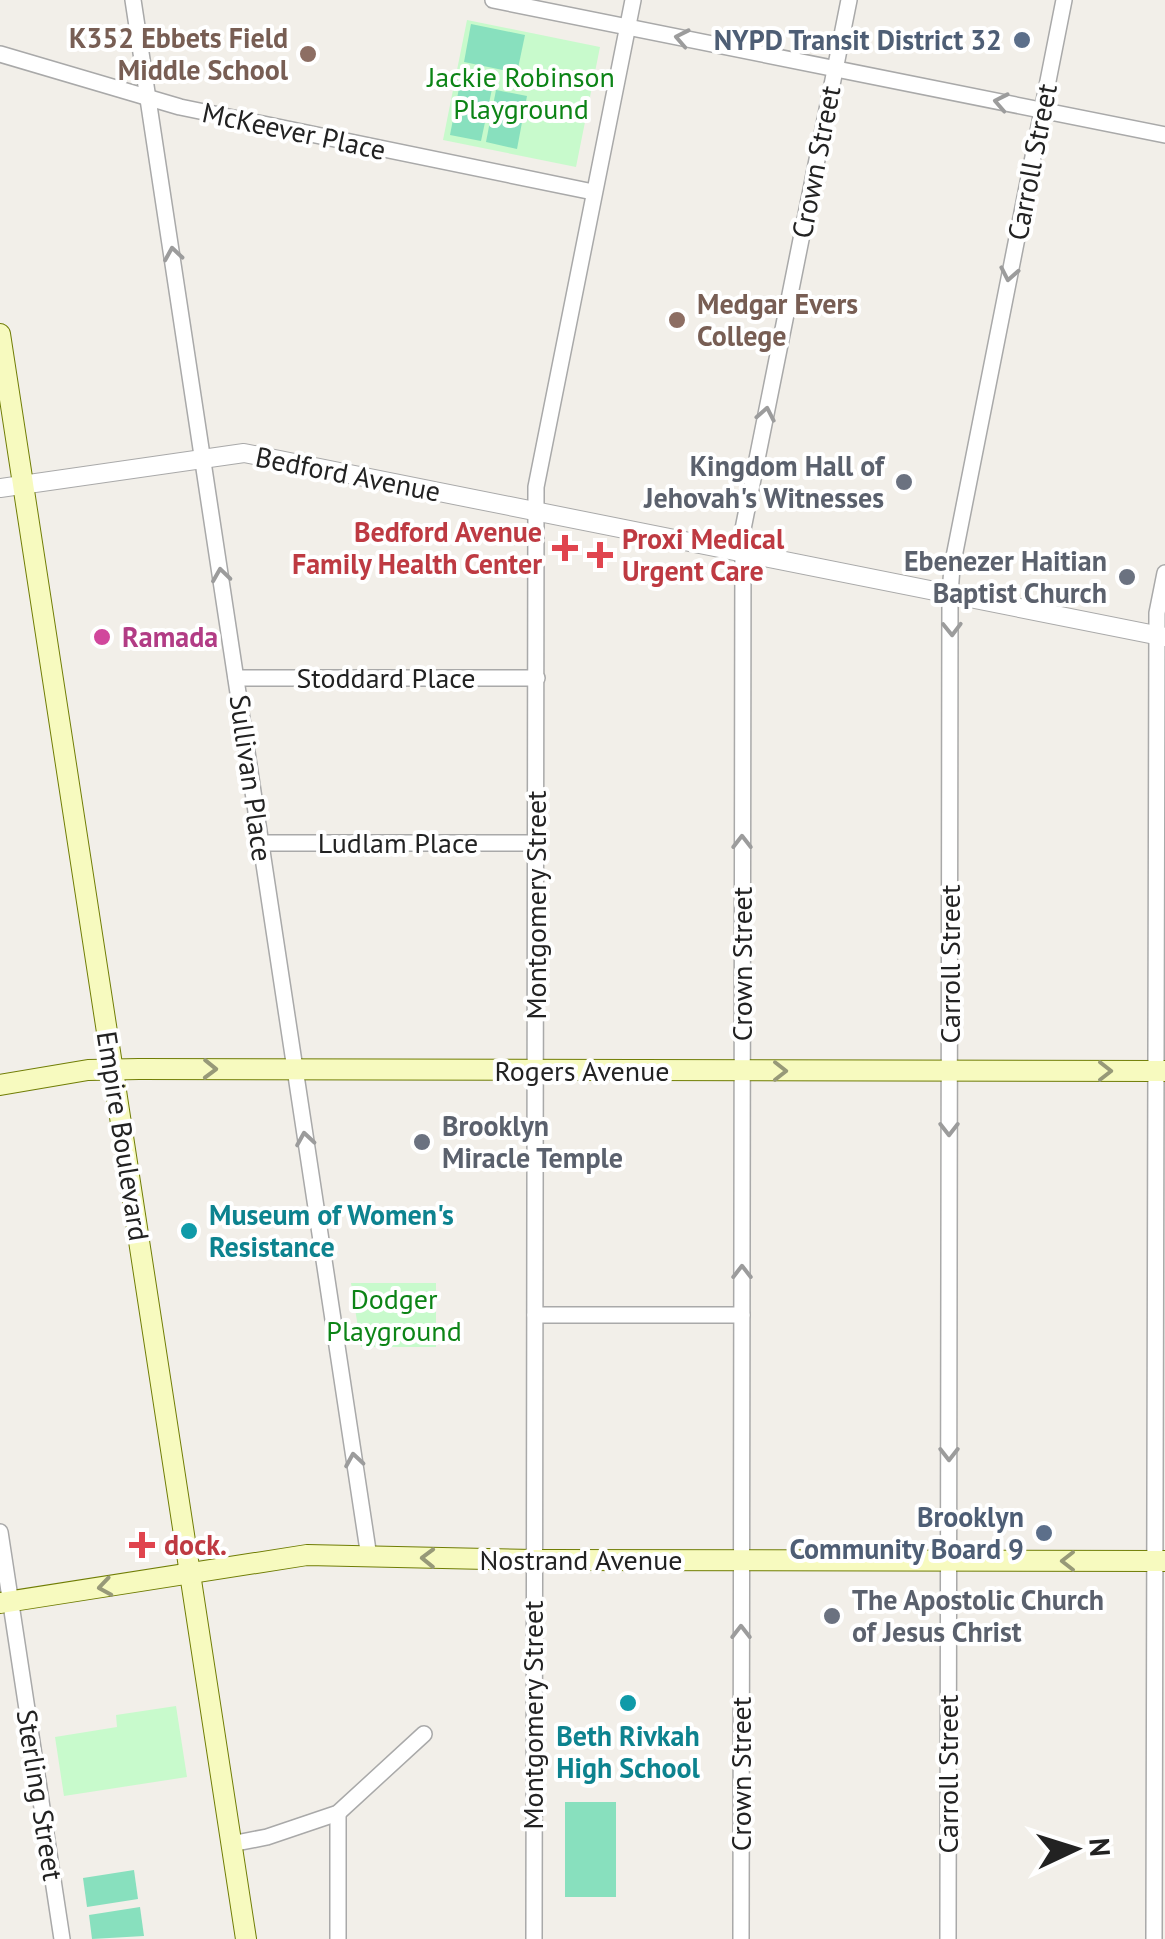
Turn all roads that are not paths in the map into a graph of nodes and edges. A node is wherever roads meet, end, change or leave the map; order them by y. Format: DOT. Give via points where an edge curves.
graph roads {
  1 [pos="133,0"];
  2 [pos="493,0"];
  3 [pos="634,0"];
  4 [pos="849,0"];
  5 [pos="1064,0"];
  6 [pos="628,27"];
  7 [pos="0,54"];
  8 [pos="835,68"];
  9 [pos="148,98"];
  10 [pos="1042,110"];
  11 [pos="1165,135"];
  12 [pos="593,192"];
  13 [pos="0,334"];
  14 [pos="204,458"];
  15 [pos="23,485"];
  16 [pos="0,488"];
  17 [pos="536,511"];
  18 [pos="742,552"];
  19 [pos="1165,573"];
  20 [pos="950,594"];
  21 [pos="1161,636"];
  22 [pos="236,678"];
  23 [pos="536,678"];
  24 [pos="261,843"];
  25 [pos="536,844"];
  26 [pos="113,1070"];
  27 [pos="295,1070"];
  28 [pos="536,1070"];
  29 [pos="742,1071"];
  30 [pos="949,1071"];
  31 [pos="1160,1072"];
  32 [pos="0,1084"];
  33 [pos="535,1315"];
  34 [pos="742,1315"];
  35 [pos="0,1532"];
  36 [pos="368,1556"];
  37 [pos="533,1560"];
  38 [pos="741,1560"];
  39 [pos="948,1560"];
  40 [pos="1160,1561"];
  41 [pos="189,1574"];
  42 [pos="5,1602"];
  43 [pos="424,1734"];
  44 [pos="338,1813"];
  45 [pos="231,1844"];
  46 [pos="62,1939"];
  47 [pos="246,1939"];
  48 [pos="338,1939"];
  49 [pos="534,1939"];
  50 [pos="741,1939"];
  51 [pos="948,1939"];
  52 [pos="1154,1939"];
  1 -- 9 [label="street, Sullivan Place"];
  2 -- 6 [label="street"];
  3 -- 6 [label="street, Montgomery Street"];
  4 -- 8 [label="street, Crown Street"];
  5 -- 10 [label="street, Carroll Street"];
  8 -- 6 [label="street, one-way"];
  6 -- 12 [label="street, Montgomery Street"];
  7 -- 9 [label="street, McKeever Place"];
  10 -- 8 [label="street, one-way"];
  18 -- 8 [label="street, Crown Street, one-way"];
  9 -- 12 [label="street, McKeever Place"];
  14 -- 9 [label="street, Sullivan Place, one-way"];
  10 -- 11 [label="street"];
  10 -- 20 [label="street, Carroll Street, one-way"];
  12 -- 17 [label="street, Montgomery Street"];
  13 -- 15 [label="main road, Empire Boulevard"];
  14 -- 15 [label="street, Bedford Avenue"];
  14 -- 17 [label="street, Bedford Avenue" via="244,453"];
  22 -- 14 [label="street, Sullivan Place, one-way"];
  15 -- 16 [label="street, Bedford Avenue"];
  15 -- 26 [label="main road, Empire Boulevard"];
  17 -- 18 [label="street, Bedford Avenue"];
  17 -- 23 [label="street, Montgomery Street"];
  18 -- 20 [label="street, Bedford Avenue"];
  29 -- 18 [label="street, Crown Street, one-way"];
  19 -- 21 [label="street" via="1157,613"];
  20 -- 21 [label="street, Bedford Avenue"];
  20 -- 30 [label="street, Carroll Street, one-way"];
  21 -- 31 [label="street"];
  22 -- 23 [label="street, Stoddard Place"];
  22 -- 24 [label="street, Sullivan Place"];
  23 -- 25 [label="street, Montgomery Street"];
  24 -- 25 [label="street, Ludlam Place"];
  24 -- 27 [label="street, Sullivan Place"];
  25 -- 28 [label="street, Montgomery Street"];
  26 -- 27 [label="main road, Rogers Avenue, one-way"];
  26 -- 32 [label="main road, Rogers Avenue"];
  26 -- 41 [label="main road, Empire Boulevard"];
  27 -- 28 [label="main road, Rogers Avenue"];
  36 -- 27 [label="street, Sullivan Place, one-way"];
  28 -- 29 [label="main road, Rogers Avenue"];
  28 -- 33 [label="street, Montgomery Street"];
  29 -- 30 [label="main road, Rogers Avenue, one-way"];
  34 -- 29 [label="street, Crown Street, one-way"];
  30 -- 31 [label="main road, Rogers Avenue, one-way"];
  30 -- 39 [label="street, Carroll Street, one-way"];
  31 -- 40 [label="street"];
  33 -- 34 [label="street"];
  33 -- 37 [label="street, Montgomery Street"];
  34 -- 38 [label="street, Crown Street"];
  35 -- 42 [label="street, Sterling Street"];
  37 -- 36 [label="main road, Nostrand Avenue, one-way"];
  36 -- 41 [label="main road, Nostrand Avenue" via="308,1555"];
  37 -- 38 [label="main road, Nostrand Avenue"];
  37 -- 49 [label="street, Montgomery Street"];
  38 -- 39 [label="main road, Nostrand Avenue"];
  50 -- 38 [label="street, Crown Street, one-way"];
  40 -- 39 [label="main road, Nostrand Avenue, one-way"];
  39 -- 51 [label="street, Carroll Street"];
  40 -- 52 [label="street"];
  41 -- 42 [label="main road, Nostrand Avenue, one-way"];
  41 -- 45 [label="main road, Empire Boulevard"];
  42 -- 46 [label="street, Sterling Street"];
  43 -- 44 [label="street"];
  44 -- 45 [label="street"];
  44 -- 48 [label="street"];
  45 -- 47 [label="main road, Empire Boulevard"];
}
